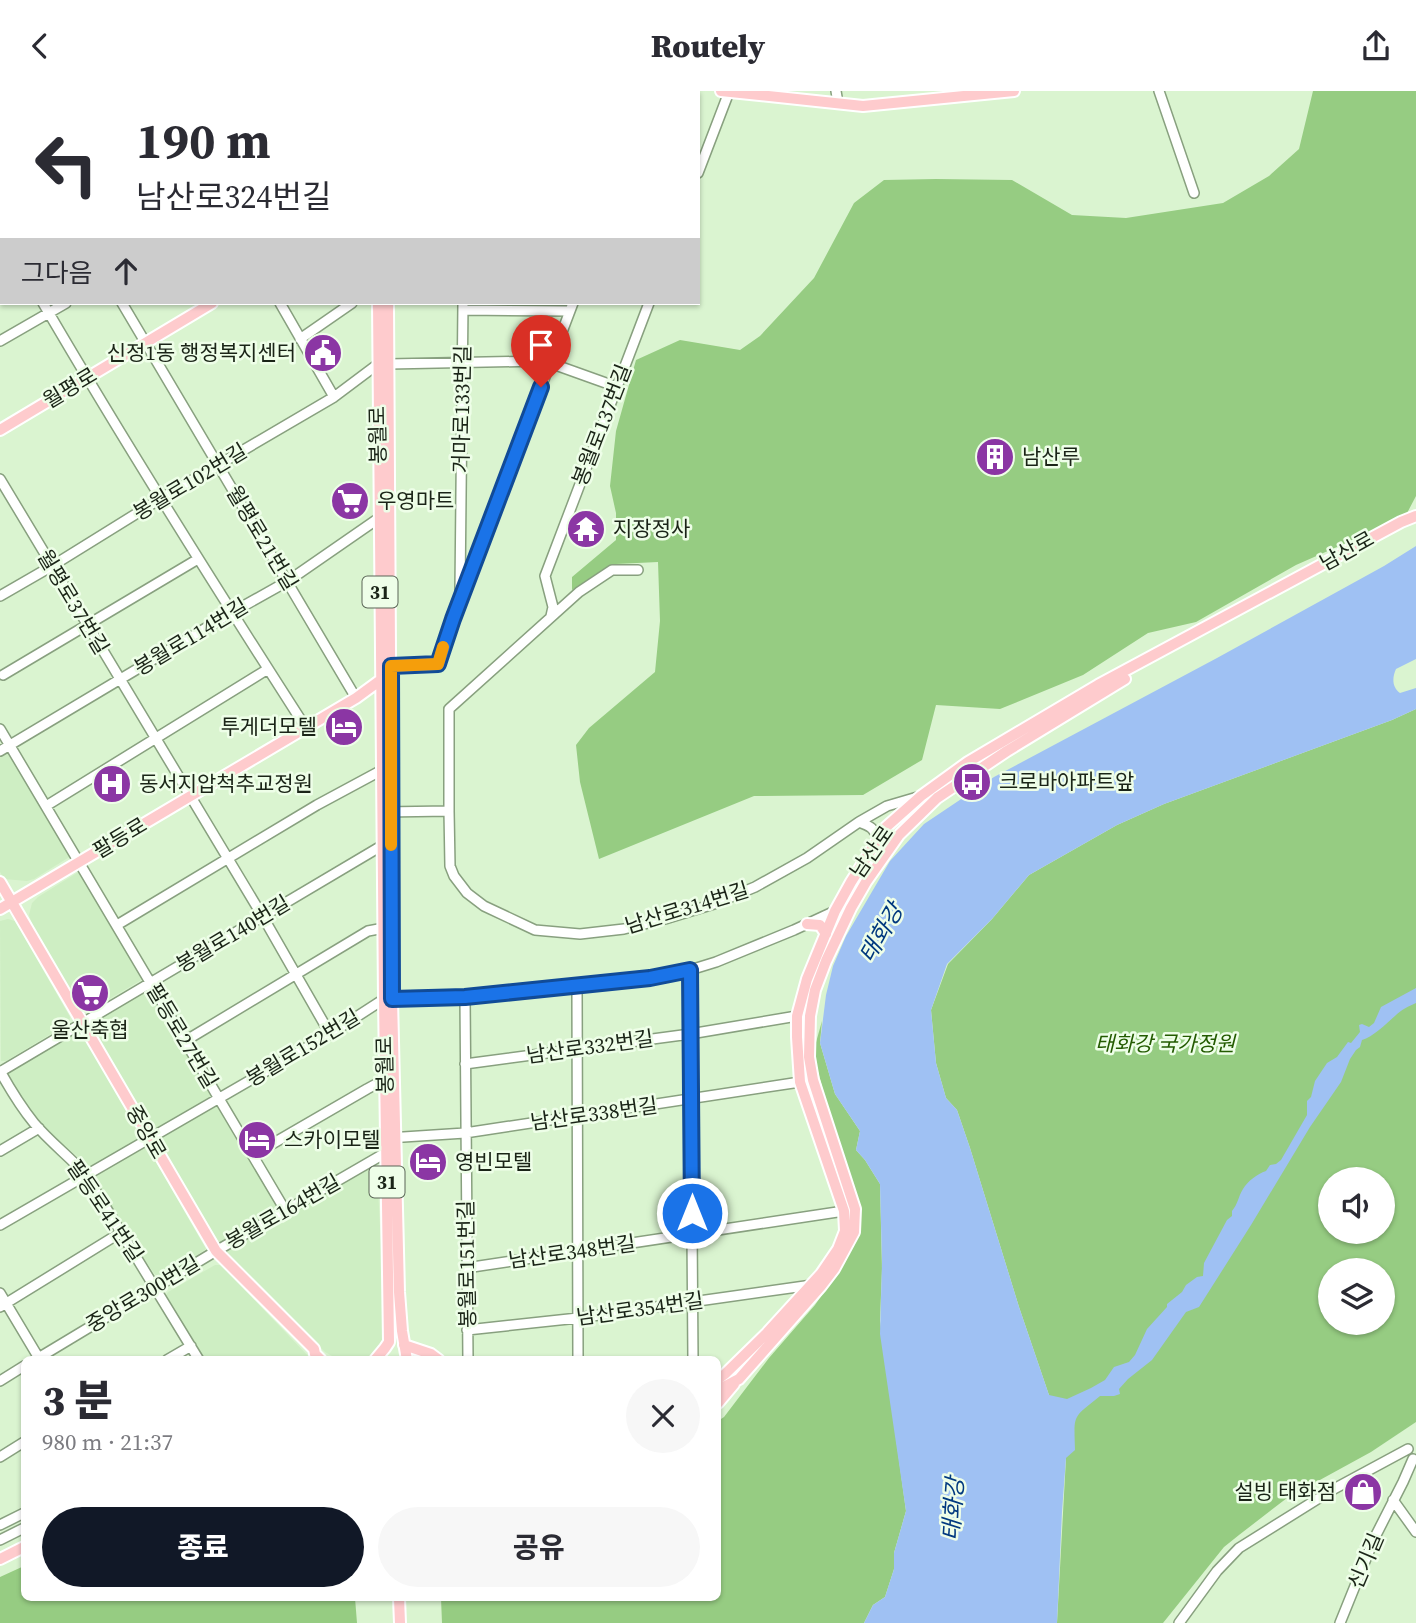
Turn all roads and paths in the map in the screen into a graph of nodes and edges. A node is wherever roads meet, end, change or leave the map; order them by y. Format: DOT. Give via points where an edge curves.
graph roads {
  1 [pos="721,91"];
  2 [pos="836,91"];
  3 [pos="1014,91"];
  4 [pos="1159,91"];
  5 [pos="729,92"];
  6 [pos="838,103"];
  7 [pos="700,168"];
  8 [pos="1194,193"];
  9 [pos="44,305"];
  10 [pos="63,305"];
  11 [pos="123,305"];
  12 [pos="209,305"];
  13 [pos="281,305"];
  14 [pos="349,305"];
  15 [pos="378,305"];
  16 [pos="388,305"];
  17 [pos="648,305"];
  18 [pos="463,307"];
  19 [pos="571,307"];
  20 [pos="49,313"];
  21 [pos="300,339"];
  22 [pos="0,341"];
  23 [pos="146,343"];
  24 [pos="462,363"];
  25 [pos="550,363"];
  26 [pos="383,364"];
  27 [pos="87,378"];
  28 [pos="617,387"];
  29 [pos="383,393"];
  30 [pos="334,397"];
  31 [pos="0,430"];
  32 [pos="219,465"];
  33 [pos="0,479"];
  34 [pos="160,499"];
  35 [pos="1416,516"];
  36 [pos="379,519"];
  37 [pos="1416,522"];
  38 [pos="198,559"];
  39 [pos="52,566"];
  40 [pos="638,570"];
  41 [pos="288,581"];
  42 [pos="0,596"];
  43 [pos="460,600"];
  44 [pos="231,613"];
  45 [pos="551,616"];
  46 [pos="87,625"];
  47 [pos="386,666"];
  48 [pos="268,669"];
  49 [pos="3,675"];
  50 [pos="382,678"];
  51 [pos="120,680"];
  52 [pos="356,698"];
  53 [pos="306,728"];
  54 [pos="0,729"];
  55 [pos="155,740"];
  56 [pos="10,745"];
  57 [pos="0,751"];
  58 [pos="383,770"];
  59 [pos="921,796"];
  60 [pos="190,797"];
  61 [pos="937,798"];
  62 [pos="46,806"];
  63 [pos="387,811"];
  64 [pos="449,811"];
  65 [pos="859,822"];
  66 [pos="877,840"];
  67 [pos="383,845"];
  68 [pos="228,859"];
  69 [pos="79,862"];
  70 [pos="0,882"];
  71 [pos="12,902"];
  72 [pos="0,909"];
  73 [pos="835,911"];
  74 [pos="263,917"];
  75 [pos="807,924"];
  76 [pos="117,925"];
  77 [pos="384,928"];
  78 [pos="826,934"];
  79 [pos="690,970"];
  80 [pos="296,975"];
  81 [pos="151,983"];
  82 [pos="573,985"];
  83 [pos="465,997"];
  84 [pos="388,999"];
  85 [pos="797,1016"];
  86 [pos="82,1022"];
  87 [pos="330,1034"];
  88 [pos="690,1034"];
  89 [pos="185,1041"];
  90 [pos="577,1049"];
  91 [pos="465,1064"];
  92 [pos="0,1072"];
  93 [pos="390,1081"];
  94 [pos="800,1083"];
  95 [pos="219,1098"];
  96 [pos="691,1100"];
  97 [pos="577,1116"];
  98 [pos="39,1128"];
  99 [pos="465,1133"];
  100 [pos="149,1138"];
  101 [pos="391,1138"];
  102 [pos="0,1151"];
  103 [pos="387,1152"];
  104 [pos="253,1155"];
  105 [pos="86,1175"];
  106 [pos="285,1210"];
  107 [pos="844,1211"];
  108 [pos="0,1225"];
  109 [pos="120,1233"];
  110 [pos="692,1235"];
  111 [pos="216,1251"];
  112 [pos="578,1251"];
  113 [pos="466,1268"];
  114 [pos="812,1285"];
  115 [pos="155,1287"];
  116 [pos="0,1293"];
  117 [pos="692,1302"];
  118 [pos="3,1305"];
  119 [pos="578,1318"];
  120 [pos="467,1330"];
  121 [pos="404,1345"];
  122 [pos="191,1346"];
  123 [pos="314,1349"];
  124 [pos="36,1356"];
  125 [pos="43,1356"];
  126 [pos="174,1356"];
  127 [pos="197,1356"];
  128 [pos="317,1356"];
  129 [pos="326,1356"];
  130 [pos="379,1356"];
  131 [pos="406,1356"];
  132 [pos="434,1356"];
  133 [pos="468,1356"];
  134 [pos="578,1356"];
  135 [pos="693,1356"];
  136 [pos="21,1368"];
  137 [pos="721,1377"];
  138 [pos="739,1379"];
  139 [pos="0,1381"];
  140 [pos="721,1388"];
  141 [pos="721,1400"];
  142 [pos="21,1444"];
  143 [pos="1413,1452"];
  144 [pos="0,1457"];
  145 [pos="1393,1500"];
  146 [pos="21,1514"];
  147 [pos="0,1525"];
  148 [pos="21,1530"];
  149 [pos="1416,1532"];
  150 [pos="0,1540"];
  151 [pos="21,1548"];
  152 [pos="0,1559"];
  153 [pos="399,1601"];
  154 [pos="400,1623"];
  155 [pos="1179,1623"];
  156 [pos="1340,1623"];
  1 -- 5 [label="main road"];
  2 -- 6 [label="street"];
  3 -- 6 [label="main road" via="863,106"];
  4 -- 8 [label="street"];
  5 -- 6 [label="main road"];
  5 -- 7 [label="street"];
  9 -- 20 [label="street"];
  10 -- 20 [label="street"];
  11 -- 23 [label="street, 월평로21번길"];
  12 -- 23 [label="main road, 월평로"];
  13 -- 21 [label="street"];
  14 -- 21 [label="street"];
  15 -- 26 [label="main road, 봉월로 / 31"];
  16 -- 26 [label="main road"];
  17 -- 28 [label="street, 봉월로137번길"];
  18 -- 19 [label="street"];
  18 -- 24 [label="street, 거마로133번길"];
  19 -- 25 [label="street"];
  20 -- 22 [label="street"];
  20 -- 27 [label="street"];
  21 -- 30 [label="street"];
  23 -- 27 [label="main road, 월평로"];
  23 -- 32 [label="street, 월평로21번길"];
  24 -- 25 [label="street"];
  24 -- 26 [label="street"];
  24 -- 43 [label="street, 거마로133번길"];
  25 -- 28 [label="street"];
  25 -- 43 [label="street"];
  26 -- 29 [label="main road, 봉월로 / 31"];
  26 -- 30 [label="street, 봉월로102번길"];
  27 -- 31 [label="main road, 월평로"];
  27 -- 34 [label="street"];
  28 -- 45 [label="street, 봉월로137번길" via="545,576"];
  29 -- 36 [label="main road, 봉월로 / 31"];
  29 -- 47 [label="main road"];
  30 -- 32 [label="street, 봉월로102번길"];
  32 -- 34 [label="street, 봉월로102번길"];
  32 -- 41 [label="street, 월평로21번길"];
  33 -- 39 [label="street, 월평로37번길"];
  34 -- 38 [label="street"];
  34 -- 39 [label="street, 봉월로102번길"];
  35 -- 59 [label="main road, 남산로" via="1098,685 968,762"];
  36 -- 41 [label="street, 봉월로114번길"];
  36 -- 47 [label="main road, 봉월로 / 31"];
  37 -- 61 [label="main road, 남산로" via="1118,683"];
  38 -- 44 [label="street"];
  38 -- 46 [label="street"];
  39 -- 42 [label="street, 봉월로102번길"];
  39 -- 46 [label="street, 월평로37번길"];
  40 -- 45 [label="street" via="612,571"];
  41 -- 44 [label="street, 봉월로114번길"];
  41 -- 52 [label="street, 월평로21번길"];
  43 -- 47 [label="street" via="438,664"];
  44 -- 48 [label="street"];
  44 -- 51 [label="street, 봉월로114번길"];
  45 -- 64 [label="street" via="449,709"];
  46 -- 49 [label="street"];
  46 -- 51 [label="street, 월평로37번길"];
  47 -- 50 [label="main road, 봉월로 / 31"];
  47 -- 63 [label="main road"];
  48 -- 53 [label="street"];
  48 -- 55 [label="street"];
  50 -- 52 [label="main road, 팔등로"];
  50 -- 58 [label="main road, 봉월로 / 31"];
  51 -- 55 [label="street, 월평로37번길"];
  51 -- 56 [label="street, 봉월로114번길"];
  52 -- 53 [label="main road, 팔등로"];
  53 -- 60 [label="main road, 팔등로"];
  54 -- 56 [label="street, 팔등로27번길"];
  55 -- 60 [label="street, 월평로37번길"];
  55 -- 62 [label="street"];
  56 -- 57 [label="street, 봉월로114번길"];
  56 -- 62 [label="street, 팔등로27번길"];
  58 -- 63 [label="main road, 봉월로 / 31"];
  58 -- 68 [label="street"];
  59 -- 61 [label="street, 남산로314번길"];
  59 -- 65 [label="street, 남산로314번길" via="887,806"];
  59 -- 66 [label="main road, 남산로"];
  60 -- 68 [label="street, 월평로37번길"];
  60 -- 69 [label="main road, 팔등로"];
  61 -- 138 [label="main road, 남산로" via="898,835 866,882 825,961 812,1003 809,1057 813,1080 855,1209 854,1233 835,1269"];
  62 -- 69 [label="street, 팔등로27번길"];
  63 -- 64 [label="street"];
  63 -- 67 [label="main road, 봉월로 / 31"];
  63 -- 84 [label="main road"];
  64 -- 65 [label="street, 남산로314번길" via="450,866 467,893 535,930 580,935 624,929 714,904 807,858"];
  65 -- 66 [label="street" via="872,827"];
  66 -- 73 [label="main road, 남산로"];
  67 -- 74 [label="street, 봉월로140번길"];
  67 -- 77 [label="main road, 봉월로 / 31"];
  68 -- 74 [label="street, 월평로37번길"];
  68 -- 76 [label="street"];
  69 -- 71 [label="main road, 팔등로"];
  69 -- 76 [label="street, 팔등로27번길"];
  70 -- 71 [label="main road, 중앙로"];
  71 -- 72 [label="main road, 팔등로"];
  71 -- 86 [label="main road, 중앙로"];
  73 -- 75 [label="street"];
  73 -- 78 [label="main road, 남산로"];
  74 -- 80 [label="street, 월평로37번길"];
  74 -- 81 [label="street, 봉월로140번길"];
  75 -- 78 [label="main road" via="820,925"];
  75 -- 79 [label="street"];
  76 -- 81 [label="street, 팔등로27번길"];
  77 -- 80 [label="street" via="368,931"];
  77 -- 84 [label="main road, 봉월로 / 31"];
  78 -- 85 [label="main road, 남산로"];
  79 -- 82 [label="street"];
  79 -- 88 [label="street"];
  80 -- 87 [label="street, 월평로37번길"];
  80 -- 89 [label="street"];
  81 -- 86 [label="street, 봉월로140번길"];
  81 -- 89 [label="street, 팔등로27번길"];
  82 -- 83 [label="street"];
  82 -- 90 [label="street"];
  83 -- 84 [label="street"];
  83 -- 91 [label="street, 봉월로151번길"];
  84 -- 87 [label="street, 봉월로152번길"];
  84 -- 93 [label="main road"];
  85 -- 88 [label="street, 남산로332번길"];
  85 -- 94 [label="main road, 남산로"];
  86 -- 92 [label="street, 봉월로140번길"];
  86 -- 100 [label="main road, 중앙로"];
  87 -- 95 [label="street, 봉월로152번길"];
  88 -- 90 [label="street, 남산로332번길"];
  88 -- 96 [label="street"];
  89 -- 95 [label="street, 팔등로27번길"];
  90 -- 91 [label="street, 남산로332번길"];
  90 -- 97 [label="street"];
  91 -- 99 [label="street, 봉월로151번길"];
  92 -- 98 [label="street, 팔등로41번길"];
  93 -- 101 [label="main road"];
  93 -- 104 [label="street" via="366,1089"];
  94 -- 96 [label="street, 남산로338번길"];
  94 -- 107 [label="main road, 남산로"];
  95 -- 100 [label="street, 봉월로152번길"];
  95 -- 104 [label="street, 팔등로27번길"];
  96 -- 97 [label="street, 남산로338번길"];
  96 -- 110 [label="street"];
  97 -- 99 [label="street, 남산로338번길"];
  97 -- 112 [label="street"];
  98 -- 102 [label="street"];
  98 -- 105 [label="street, 팔등로41번길"];
  99 -- 101 [label="street, 남산로338번길"];
  99 -- 113 [label="street, 봉월로151번길"];
  100 -- 105 [label="street, 봉월로152번길"];
  100 -- 111 [label="main road, 중앙로"];
  101 -- 103 [label="main road, 31"];
  101 -- 121 [label="main road"];
  103 -- 106 [label="street, 봉월로164번길"];
  103 -- 130 [label="main road, 31" via="389,1342"];
  104 -- 106 [label="street, 팔등로27번길"];
  105 -- 108 [label="street, 봉월로152번길"];
  105 -- 109 [label="street, 팔등로41번길"];
  106 -- 111 [label="street, 봉월로164번길"];
  107 -- 110 [label="street, 남산로348번길"];
  107 -- 114 [label="main road, 남산로" via="845,1231 838,1249"];
  109 -- 115 [label="street, 팔등로41번길"];
  109 -- 118 [label="street"];
  110 -- 112 [label="street, 남산로348번길"];
  110 -- 117 [label="street"];
  111 -- 115 [label="street, 중앙로300번길"];
  111 -- 123 [label="main road, 중앙로"];
  112 -- 113 [label="street, 남산로348번길"];
  112 -- 119 [label="street"];
  113 -- 120 [label="street, 봉월로151번길"];
  114 -- 117 [label="street, 남산로354번길"];
  114 -- 137 [label="main road, 남산로"];
  115 -- 122 [label="street, 팔등로41번길"];
  115 -- 125 [label="street, 중앙로300번길"];
  116 -- 118 [label="street"];
  117 -- 119 [label="street, 남산로354번길"];
  117 -- 135 [label="street"];
  118 -- 124 [label="street"];
  119 -- 120 [label="street, 남산로354번길"];
  119 -- 134 [label="street"];
  120 -- 133 [label="street, 봉월로151번길"];
  121 -- 131 [label="main road"];
  121 -- 132 [label="main road"];
  122 -- 126 [label="street"];
  122 -- 127 [label="street, 팔등로41번길"];
  123 -- 128 [label="main road, 중앙로"];
  123 -- 129 [label="main road"];
  136 -- 139 [label="street"];
  138 -- 140 [label="main road, 남산로"];
  138 -- 141 [label="main road"];
  142 -- 144 [label="street"];
  143 -- 145 [label="street, 신기길"];
  143 -- 155 [label="street" via="1332,1490 1239,1548"];
  145 -- 149 [label="street, 신기길"];
  145 -- 156 [label="street, 신기길"];
  146 -- 147 [label="street"];
  148 -- 150 [label="street"];
  151 -- 152 [label="main road"];
  153 -- 154 [label="main road"];
}
